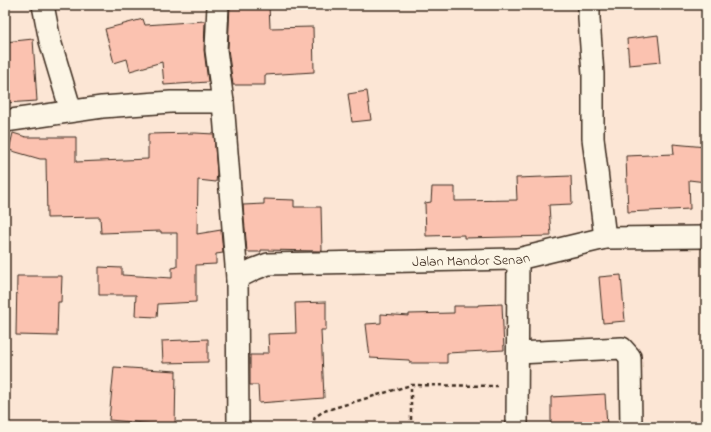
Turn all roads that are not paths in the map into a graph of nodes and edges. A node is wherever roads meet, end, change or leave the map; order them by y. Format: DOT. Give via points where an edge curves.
graph roads {
  1 [pos="44,5"];
  2 [pos="218,5"];
  3 [pos="589,5"];
  4 [pos="223,102"];
  5 [pos="71,111"];
  6 [pos="5,121"];
  7 [pos="706,237"];
  8 [pos="605,238"];
  9 [pos="518,259"];
  10 [pos="237,278"];
  11 [pos="518,354"];
  12 [pos="238,427"];
  13 [pos="517,427"];
  14 [pos="631,427"];
  1 -- 5 [label="street" via="50,40"];
  2 -- 4 [label="street" via="216,50"];
  3 -- 8 [label="street" via="593,138"];
  4 -- 5 [label="street" via="171,102"];
  4 -- 10 [label="street"];
  5 -- 6 [label="street"];
  7 -- 8 [label="street, Jalan Mandor Senan"];
  8 -- 9 [label="street, Jalan Mandor Senan"];
  9 -- 10 [label="street, Jalan Mandor Senan" via="268,264"];
  9 -- 11 [label="street"];
  10 -- 12 [label="street"];
  11 -- 13 [label="street"];
  11 -- 14 [label="street" via="622,348 630,357"];
}
